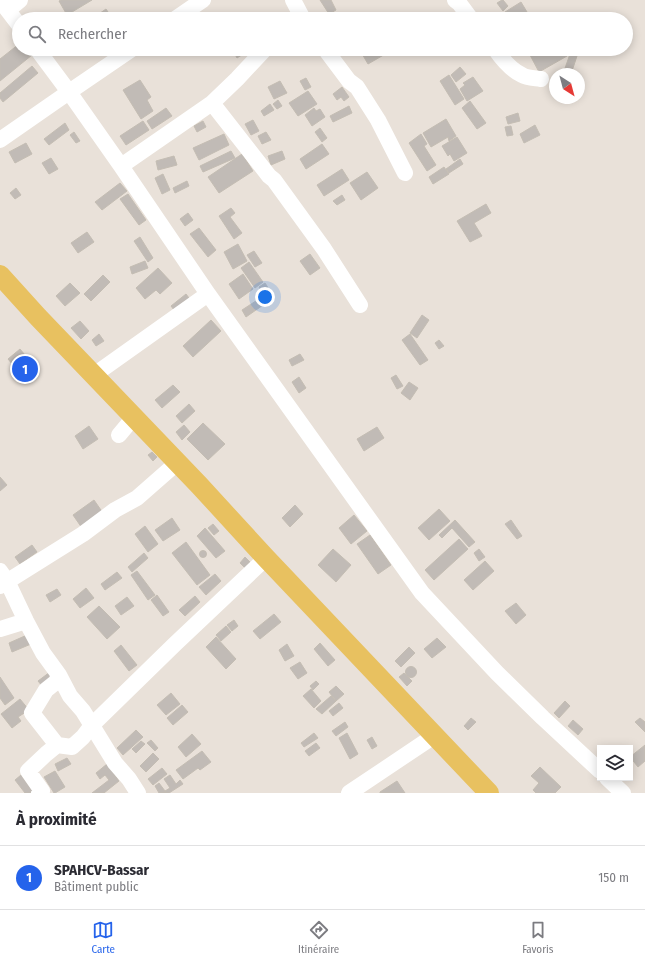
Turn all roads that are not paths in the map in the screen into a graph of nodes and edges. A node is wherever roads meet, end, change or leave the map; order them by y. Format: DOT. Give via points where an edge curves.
graph roads {
  1 [pos="202,0"];
  2 [pos="292,0"];
  3 [pos="455,0"];
  4 [pos="185,12"];
  5 [pos="299,12"];
  6 [pos="466,12"];
  7 [pos="42,56"];
  8 [pos="122,56"];
  9 [pos="258,56"];
  10 [pos="330,56"];
  11 [pos="499,56"];
  12 [pos="541,79"];
  13 [pos="68,92"];
  14 [pos="212,103"];
  15 [pos="0,140"];
  16 [pos="121,166"];
  17 [pos="405,173"];
  18 [pos="0,275"];
  19 [pos="208,294"];
  20 [pos="360,305"];
  21 [pos="94,375"];
  22 [pos="134,417"];
  23 [pos="119,435"];
  24 [pos="178,462"];
  25 [pos="266,558"];
  26 [pos="2,579"];
  27 [pos="26,621"];
  28 [pos="0,629"];
  29 [pos="59,675"];
  30 [pos="92,725"];
  31 [pos="434,736"];
  32 [pos="57,745"];
  33 [pos="597,768"];
  34 [pos="611,781"];
  35 [pos="39,793"];
  36 [pos="138,793"];
  37 [pos="349,793"];
  38 [pos="489,793"];
  39 [pos="623,793"];
  1 -- 4 [label="street"];
  2 -- 5 [label="street"];
  3 -- 6 [label="street"];
  7 -- 13 [label="street"];
  8 -- 13 [label="street"];
  9 -- 14 [label="street"];
  10 -- 17 [label="street" via="349,81 358,88 378,120"];
  11 -- 12 [label="street" via="523,76"];
  13 -- 15 [label="street"];
  13 -- 16 [label="street"];
  14 -- 16 [label="street"];
  14 -- 20 [label="street" via="274,180 324,249"];
  16 -- 19 [label="street"];
  18 -- 21 [label="main road"];
  19 -- 21 [label="street"];
  19 -- 33 [label="street" via="422,593 497,673"];
  21 -- 22 [label="main road"];
  22 -- 23 [label="street"];
  22 -- 24 [label="main road"];
  24 -- 25 [label="main road"];
  24 -- 26 [label="street" via="137,498 115,510 82,534"];
  25 -- 30 [label="street"];
  25 -- 31 [label="main road"];
  26 -- 27 [label="street"];
  27 -- 28 [label="street"];
  27 -- 29 [label="street" via="43,653"];
  29 -- 30 [label="street" via="70,696"];
  29 -- 32 [label="street" via="32,713"];
  30 -- 32 [label="street" via="72,747"];
  30 -- 36 [label="street" via="115,763"];
  31 -- 37 [label="street"];
  31 -- 38 [label="main road"];
  32 -- 35 [label="street" via="28,771 42,791"];
  34 -- 39 [label="street"];
}
